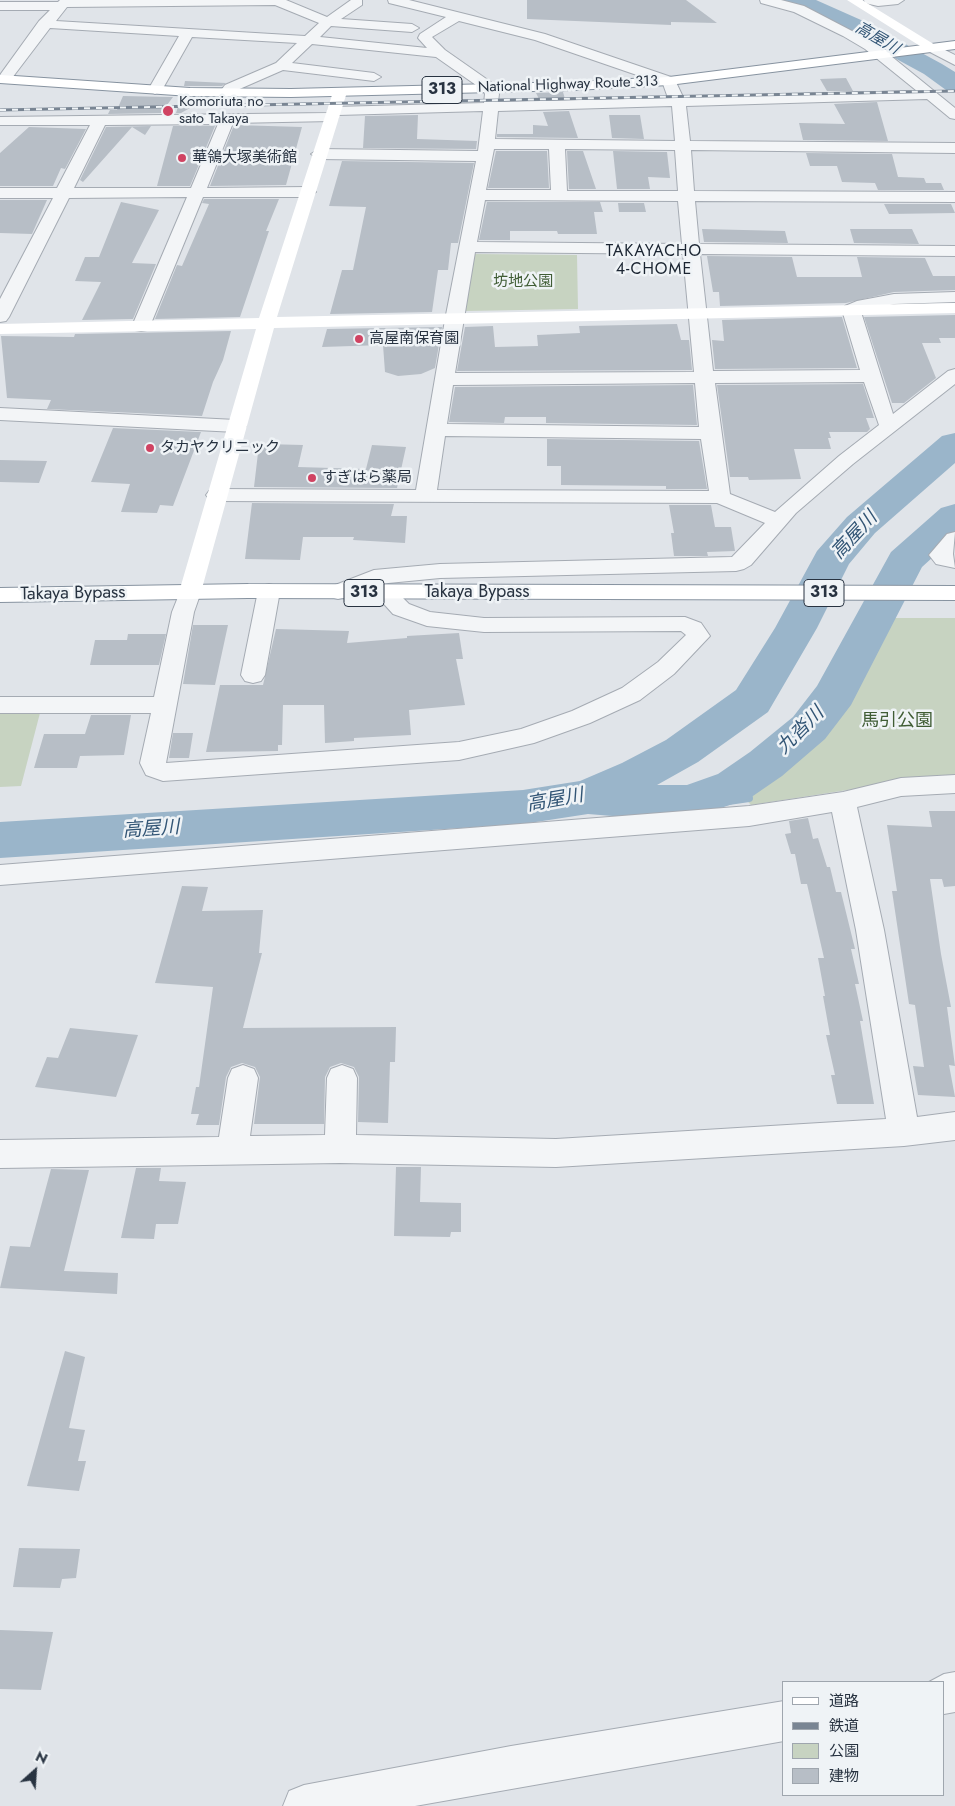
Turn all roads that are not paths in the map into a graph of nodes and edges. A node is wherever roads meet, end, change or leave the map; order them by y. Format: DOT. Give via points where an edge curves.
graph roads {
  1 [pos="275,0"];
  2 [pos="394,0"];
  3 [pos="766,0"];
  4 [pos="853,0"];
  5 [pos="870,0"];
  6 [pos="898,0"];
  7 [pos="355,1"];
  8 [pos="64,3"];
  9 [pos="375,5"];
  10 [pos="0,6"];
  11 [pos="387,14"];
  12 [pos="456,17"];
  13 [pos="328,22"];
  14 [pos="44,24"];
  15 [pos="412,28"];
  16 [pos="192,33"];
  17 [pos="427,34"];
  18 [pos="309,40"];
  19 [pos="955,45"];
  20 [pos="929,49"];
  21 [pos="440,53"];
  22 [pos="882,55"];
  23 [pos="955,61"];
  24 [pos="281,66"];
  25 [pos="374,77"];
  26 [pos="2,79"];
  27 [pos="670,81"];
  28 [pos="920,85"];
  29 [pos="490,88"];
  30 [pos="155,90"];
  31 [pos="783,90"];
  32 [pos="340,92"];
  33 [pos="226,93"];
  34 [pos="932,96"];
  35 [pos="678,102"];
  36 [pos="582,106"];
  37 [pos="491,107"];
  38 [pos="333,114"];
  39 [pos="955,115"];
  40 [pos="228,118"];
  41 [pos="100,120"];
  42 [pos="0,121"];
  43 [pos="583,121"];
  44 [pos="557,146"];
  45 [pos="684,147"];
  46 [pos="955,148"];
  47 [pos="485,150"];
  48 [pos="319,154"];
  49 [pos="198,192"];
  50 [pos="308,192"];
  51 [pos="0,193"];
  52 [pos="63,193"];
  53 [pos="478,195"];
  54 [pos="559,195"];
  55 [pos="686,195"];
  56 [pos="955,197"];
  57 [pos="468,247"];
  58 [pos="692,250"];
  59 [pos="955,251"];
  60 [pos="955,297"];
  61 [pos="955,308"];
  62 [pos="851,310"];
  63 [pos="699,315"];
  64 [pos="955,316"];
  65 [pos="0,317"];
  66 [pos="454,320"];
  67 [pos="266,325"];
  68 [pos="141,326"];
  69 [pos="0,329"];
  70 [pos="955,375"];
  71 [pos="870,376"];
  72 [pos="706,378"];
  73 [pos="444,379"];
  74 [pos="0,414"];
  75 [pos="236,426"];
  76 [pos="891,426"];
  77 [pos="435,430"];
  78 [pos="710,433"];
  79 [pos="216,495"];
  80 [pos="426,496"];
  81 [pos="720,497"];
  82 [pos="777,520"];
  83 [pos="955,539"];
  84 [pos="955,561"];
  85 [pos="269,591"];
  86 [pos="190,592"];
  87 [pos="338,592"];
  88 [pos="386,593"];
  89 [pos="955,594"];
  90 [pos="0,595"];
  91 [pos="253,675"];
  92 [pos="0,705"];
  93 [pos="165,705"];
  94 [pos="955,784"];
  95 [pos="843,801"];
  96 [pos="0,875"];
  97 [pos="243,1078"];
  98 [pos="342,1078"];
  99 [pos="955,1126"];
  100 [pos="904,1132"];
  101 [pos="340,1149"];
  102 [pos="232,1151"];
  103 [pos="0,1154"];
  104 [pos="782,1721"];
  105 [pos="349,1802"];
  106 [pos="304,1806"];
  1 -- 8 [label="street"];
  1 -- 13 [label="street"];
  1 -- 16 [label="street"];
  2 -- 12 [label="street"];
  3 -- 22 [label="street" via="822,19"];
  4 -- 20 [label="main road"];
  5 -- 6 [label="street"];
  7 -- 9 [label="street"];
  7 -- 13 [label="street"];
  8 -- 10 [label="street"];
  8 -- 14 [label="street"];
  11 -- 15 [label="street"];
  12 -- 17 [label="street"];
  12 -- 27 [label="street" via="540,37"];
  13 -- 15 [label="street"];
  13 -- 18 [label="street"];
  14 -- 16 [label="street"];
  14 -- 26 [label="street"];
  15 -- 17 [label="street"];
  16 -- 18 [label="street"];
  16 -- 30 [label="street"];
  17 -- 21 [label="street" via="425,38"];
  18 -- 21 [label="street"];
  18 -- 24 [label="street"];
  19 -- 20 [label="main road, National Highway Route 313 / 313"];
  20 -- 22 [label="main road, National Highway Route 313 / 313"];
  20 -- 23 [label="street"];
  21 -- 29 [label="street"];
  22 -- 27 [label="main road, National Highway Route 313 / 313"];
  22 -- 28 [label="street"];
  24 -- 25 [label="street"];
  24 -- 33 [label="street" via="230,88"];
  26 -- 30 [label="main road, National Highway Route 313 / 313"];
  27 -- 29 [label="main road, National Highway Route 313 / 313"];
  27 -- 35 [label="street"];
  28 -- 31 [label="street"];
  28 -- 34 [label="street"];
  29 -- 32 [label="main road, National Highway Route 313 / 313"];
  29 -- 37 [label="street"];
  30 -- 33 [label="main road, National Highway Route 313 / 313"];
  32 -- 33 [label="main road, National Highway Route 313 / 313"];
  32 -- 38 [label="main road"];
  34 -- 35 [label="street"];
  34 -- 39 [label="street"];
  35 -- 36 [label="street"];
  35 -- 45 [label="street"];
  36 -- 37 [label="street"];
  36 -- 43 [label="street"];
  37 -- 38 [label="street"];
  37 -- 47 [label="street"];
  38 -- 40 [label="street"];
  38 -- 48 [label="main road"];
  40 -- 41 [label="street"];
  40 -- 49 [label="street"];
  41 -- 42 [label="street"];
  41 -- 52 [label="street"];
  44 -- 45 [label="street"];
  44 -- 47 [label="street"];
  44 -- 54 [label="street"];
  45 -- 46 [label="street"];
  45 -- 55 [label="street"];
  47 -- 48 [label="street"];
  47 -- 53 [label="street"];
  48 -- 50 [label="main road"];
  49 -- 50 [label="street"];
  49 -- 52 [label="street"];
  49 -- 68 [label="street"];
  50 -- 67 [label="main road"];
  51 -- 52 [label="street"];
  52 -- 65 [label="street"];
  53 -- 54 [label="street"];
  53 -- 57 [label="street"];
  54 -- 55 [label="street"];
  55 -- 56 [label="street"];
  55 -- 58 [label="street"];
  57 -- 58 [label="street"];
  57 -- 66 [label="street"];
  58 -- 59 [label="street"];
  58 -- 63 [label="street"];
  60 -- 62 [label="street" via="894,299"];
  61 -- 62 [label="main road"];
  62 -- 63 [label="main road"];
  62 -- 64 [label="street" via="870,317"];
  62 -- 71 [label="street"];
  63 -- 66 [label="main road"];
  63 -- 72 [label="street"];
  66 -- 67 [label="main road"];
  66 -- 73 [label="street"];
  67 -- 68 [label="main road"];
  67 -- 75 [label="main road"];
  68 -- 69 [label="main road"];
  70 -- 76 [label="street"];
  71 -- 72 [label="street"];
  71 -- 76 [label="street" via="885,420"];
  72 -- 73 [label="street"];
  72 -- 78 [label="street"];
  73 -- 77 [label="street"];
  74 -- 75 [label="street"];
  75 -- 79 [label="main road"];
  76 -- 82 [label="street"];
  77 -- 78 [label="street"];
  77 -- 80 [label="street"];
  78 -- 81 [label="street"];
  79 -- 80 [label="street"];
  79 -- 86 [label="main road"];
  80 -- 81 [label="street"];
  81 -- 82 [label="street"];
  82 -- 87 [label="street" via="736,564 440,571 374,577"];
  83 -- 84 [label="street" via="940,554 944,559"];
  85 -- 86 [label="main road, Takaya Bypass / 313"];
  85 -- 87 [label="main road, Takaya Bypass / 313"];
  85 -- 91 [label="street"];
  86 -- 90 [label="main road, Takaya Bypass / 313"];
  86 -- 93 [label="street" via="183,612"];
  87 -- 88 [label="main road, Takaya Bypass / 313"];
  88 -- 89 [label="main road, Takaya Bypass / 313"];
  88 -- 93 [label="street" via="401,609 427,619 484,625 685,624 698,632 698,636 666,668 631,694 581,717 525,737 459,751 163,772 155,769 152,763"];
  92 -- 93 [label="street"];
  94 -- 95 [label="street" via="901,787"];
  95 -- 96 [label="street" via="749,816"];
  95 -- 100 [label="street" via="870,930"];
  97 -- 102 [label="street"];
  98 -- 101 [label="street"];
  99 -- 100 [label="street"];
  100 -- 101 [label="street" via="556,1153"];
  101 -- 102 [label="street"];
  102 -- 103 [label="street"];
  104 -- 105 [label="street" via="511,1767"];
  105 -- 106 [label="street"];
}
